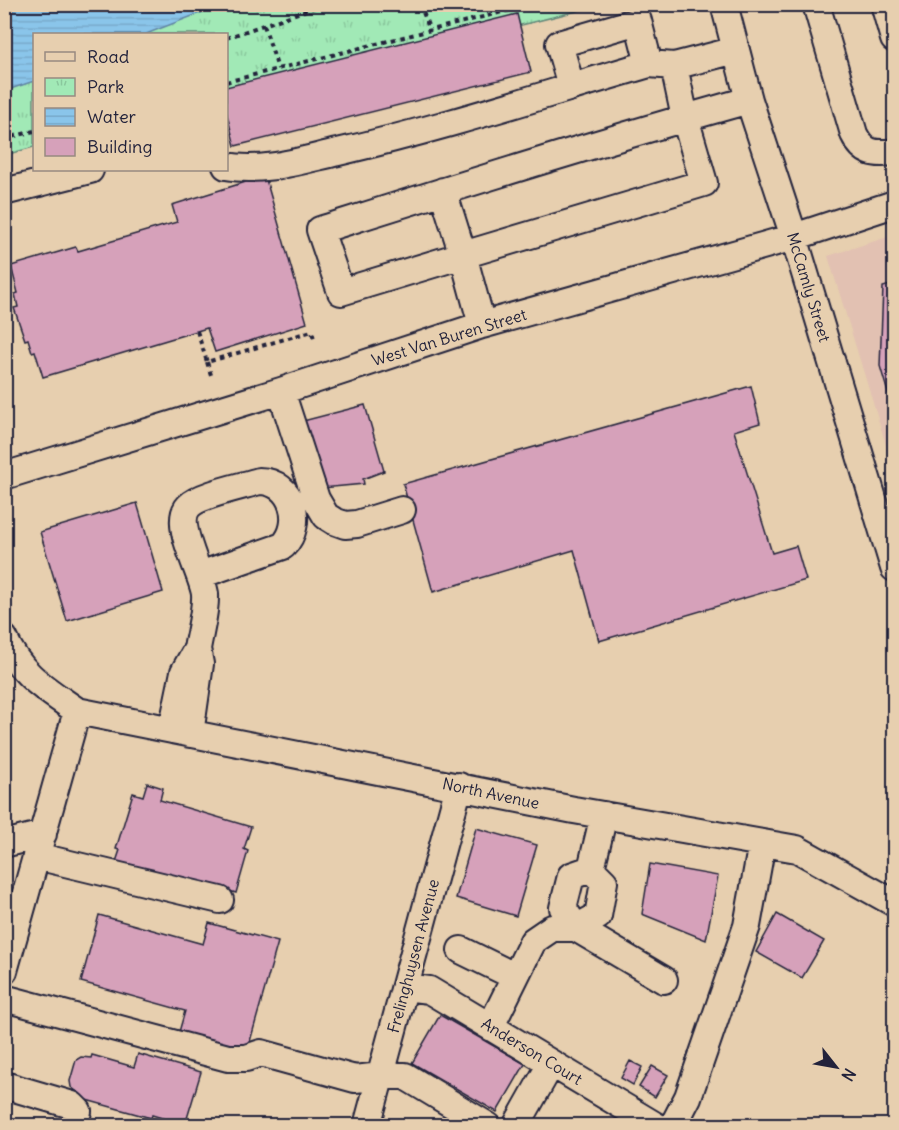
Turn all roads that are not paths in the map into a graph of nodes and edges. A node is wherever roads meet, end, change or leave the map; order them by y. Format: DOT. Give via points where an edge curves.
graph roads {
  1 [pos="724,4"];
  2 [pos="816,4"];
  3 [pos="884,4"];
  4 [pos="894,39"];
  5 [pos="736,50"];
  6 [pos="661,65"];
  7 [pos="571,86"];
  8 [pos="749,100"];
  9 [pos="685,118"];
  10 [pos="894,152"];
  11 [pos="228,166"];
  12 [pos="86,171"];
  13 [pos="443,191"];
  14 [pos="4,192"];
  15 [pos="894,204"];
  16 [pos="794,237"];
  17 [pos="463,255"];
  18 [pos="482,325"];
  19 [pos="281,391"];
  20 [pos="4,476"];
  21 [pos="402,510"];
  22 [pos="894,568"];
  23 [pos="200,575"];
  24 [pos="4,638"];
  25 [pos="77,711"];
  26 [pos="181,732"];
  27 [pos="459,786"];
  28 [pos="604,815"];
  29 [pos="762,843"];
  30 [pos="4,844"];
  31 [pos="40,845"];
  32 [pos="889,893"];
  33 [pos="220,900"];
  34 [pos="576,928"];
  35 [pos="461,950"];
  36 [pos="4,971"];
  37 [pos="514,976"];
  38 [pos="664,980"];
  39 [pos="405,987"];
  40 [pos="4,998"];
  41 [pos="491,1026"];
  42 [pos="551,1064"];
  43 [pos="381,1076"];
  44 [pos="4,1084"];
  45 [pos="75,1125"];
  46 [pos="367,1125"];
  47 [pos="488,1125"];
  48 [pos="516,1125"];
  49 [pos="656,1125"];
  50 [pos="673,1125"];
  1 -- 5 [label="street, McCamly Street"];
  2 -- 10 [label="street" via="860,146 870,152"];
  3 -- 4 [label="street"];
  5 -- 6 [label="street"];
  5 -- 8 [label="street, McCamly Street"];
  6 -- 7 [label="street"];
  6 -- 7 [label="street" via="638,21 559,44"];
  6 -- 9 [label="street"];
  7 -- 11 [label="street" via="369,145 279,166"];
  8 -- 9 [label="street"];
  8 -- 16 [label="street, McCamly Street"];
  9 -- 13 [label="street"];
  9 -- 17 [label="street" via="704,183"];
  12 -- 14 [label="street"];
  13 -- 17 [label="street"];
  13 -- 17 [label="street" via="320,230 341,292"];
  15 -- 16 [label="street, West Van Buren Street"];
  16 -- 18 [label="street, West Van Buren Street"];
  16 -- 22 [label="street, McCamly Street"];
  17 -- 18 [label="street"];
  18 -- 19 [label="street, West Van Buren Street"];
  19 -- 20 [label="street, West Van Buren Street"];
  19 -- 21 [label="street" via="316,499 326,516 351,524"];
  23 -- 23 [label="street" via="183,527 188,507 205,497 259,482 268,481 285,492 290,500 294,530 283,546"];
  23 -- 26 [label="street" via="205,604 197,649 184,672"];
  24 -- 25 [label="street" via="33,681"];
  25 -- 26 [label="street, North Avenue"];
  25 -- 31 [label="street"];
  26 -- 27 [label="street, North Avenue"];
  27 -- 28 [label="street, North Avenue"];
  27 -- 39 [label="street, Frelinghuysen Avenue"];
  28 -- 29 [label="street, North Avenue"];
  28 -- 34 [label="street" via="591,869 604,882 598,916"];
  29 -- 32 [label="street, North Avenue" via="797,849"];
  29 -- 50 [label="street" via="747,926 692,1087"];
  30 -- 31 [label="street"];
  31 -- 33 [label="street"];
  31 -- 36 [label="street"];
  34 -- 37 [label="street" via="552,928 533,941"];
  34 -- 38 [label="street"];
  35 -- 37 [label="street"];
  37 -- 41 [label="street"];
  39 -- 41 [label="street, Anderson Court" via="429,990"];
  39 -- 43 [label="street, Frelinghuysen Avenue"];
  40 -- 43 [label="street" via="228,1058 261,1053 355,1079"];
  41 -- 42 [label="street, Anderson Court"];
  42 -- 48 [label="street"];
  42 -- 49 [label="street, Anderson Court"];
  43 -- 46 [label="street, Frelinghuysen Avenue"];
  43 -- 47 [label="street" via="405,1076"];
  44 -- 45 [label="street" via="72,1105 78,1111"];
}
